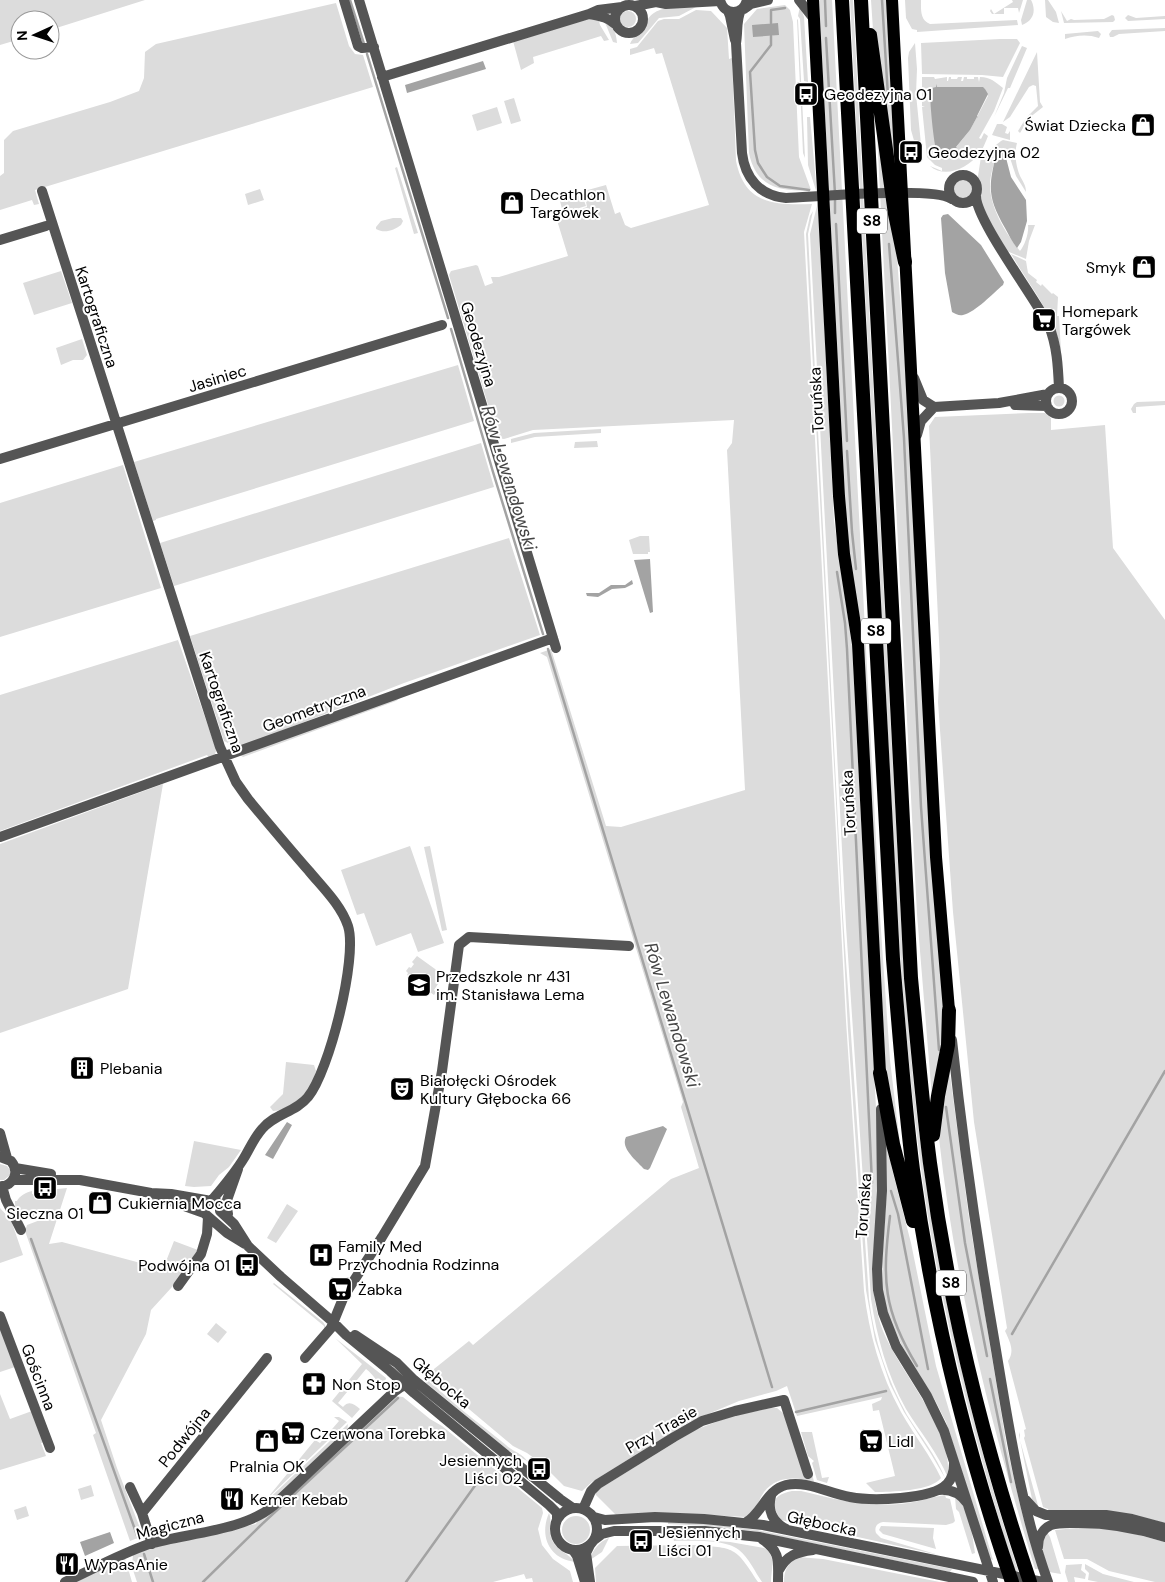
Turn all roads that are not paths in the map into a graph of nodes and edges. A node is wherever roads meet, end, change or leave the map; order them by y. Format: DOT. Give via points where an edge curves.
graph roads {
  1 [pos="344,0"];
  2 [pos="359,0"];
  3 [pos="720,0"];
  4 [pos="768,0"];
  5 [pos="799,0"];
  6 [pos="813,0"];
  7 [pos="842,0"];
  8 [pos="862,0"];
  9 [pos="892,0"];
  10 [pos="666,4"];
  11 [pos="635,6"];
  12 [pos="744,6"];
  13 [pos="622,7"];
  14 [pos="728,11"];
  15 [pos="589,14"];
  16 [pos="814,19"];
  17 [pos="643,20"];
  18 [pos="615,24"];
  19 [pos="736,43"];
  20 [pos="374,47"];
  21 [pos="382,77"];
  22 [pos="951,182"];
  23 [pos="42,192"];
  24 [pos="913,192"];
  25 [pos="976,196"];
  26 [pos="956,201"];
  27 [pos="46,226"];
  28 [pos="990,230"];
  29 [pos="0,240"];
  30 [pos="905,262"];
  31 [pos="442,325"];
  32 [pos="911,365"];
  33 [pos="1059,388"];
  34 [pos="1048,394"];
  35 [pos="999,403"];
  36 [pos="1047,406"];
  37 [pos="934,407"];
  38 [pos="116,424"];
  39 [pos="915,448"];
  40 [pos="0,459"];
  41 [pos="555,643"];
  42 [pos="224,756"];
  43 [pos="0,837"];
  44 [pos="629,946"];
  45 [pos="949,1010"];
  46 [pos="880,1073"];
  47 [pos="0,1133"];
  48 [pos="4,1158"];
  49 [pos="931,1164"];
  50 [pos="239,1165"];
  51 [pos="15,1168"];
  52 [pos="69,1179"];
  53 [pos="14,1180"];
  54 [pos="1,1186"];
  55 [pos="151,1193"];
  56 [pos="229,1196"];
  57 [pos="215,1205"];
  58 [pos="208,1216"];
  59 [pos="231,1221"];
  60 [pos="21,1230"];
  61 [pos="248,1246"];
  62 [pos="928,1260"];
  63 [pos="178,1286"];
  64 [pos="0,1316"];
  65 [pos="333,1322"];
  66 [pos="267,1358"];
  67 [pos="306,1358"];
  68 [pos="410,1382"];
  69 [pos="50,1448"];
  70 [pos="952,1454"];
  71 [pos="808,1474"];
  72 [pos="130,1487"];
  73 [pos="938,1490"];
  74 [pos="772,1492"];
  75 [pos="1023,1496"];
  76 [pos="578,1508"];
  77 [pos="970,1508"];
  78 [pos="142,1513"];
  79 [pos="594,1517"];
  80 [pos="557,1520"];
  81 [pos="745,1523"];
  82 [pos="1165,1528"];
  83 [pos="794,1532"];
  84 [pos="759,1537"];
  85 [pos="1165,1537"];
  86 [pos="592,1543"];
  87 [pos="152,1544"];
  88 [pos="573,1550"];
  89 [pos="817,1550"];
  90 [pos="1038,1550"];
  91 [pos="779,1570"];
  92 [pos="970,1581"];
  93 [pos="65,1582"];
  94 [pos="585,1582"];
  95 [pos="590,1582"];
  96 [pos="778,1582"];
  97 [pos="993,1582"];
  98 [pos="1012,1582"];
  99 [pos="1030,1582"];
  100 [pos="1043,1582"];
  101 [pos="1048,1582"];
  1 -- 20 [label="street" via="358,46"];
  2 -- 20 [label="street, Geodezyjna"];
  3 -- 10 [label="street"];
  3 -- 14 [label="street"];
  4 -- 12 [label="street"];
  5 -- 16 [label="street"];
  6 -- 16 [label="main road, Toruńska"];
  7 -- 62 [label="highway, S8" via="893,959 913,1170"];
  8 -- 30 [label="highway"];
  8 -- 49 [label="highway, S8" via="911,978"];
  9 -- 30 [label="main road"];
  10 -- 11 [label="street" via="656,2"];
  10 -- 17 [label="street" via="648,13"];
  11 -- 13 [label="street"];
  11 -- 17 [label="street"];
  12 -- 14 [label="street" via="736,12"];
  12 -- 19 [label="street" via="738,17"];
  13 -- 15 [label="street"];
  13 -- 18 [label="street" via="616,12"];
  14 -- 19 [label="street"];
  15 -- 18 [label="street"];
  15 -- 21 [label="street"];
  16 -- 46 [label="main road, Toruńska" via="840,522 858,644"];
  17 -- 18 [label="street" via="639,29 631,33 623,32"];
  19 -- 24 [label="street" via="742,153 751,181 768,194 786,198"];
  20 -- 21 [label="street, Geodezyjna"];
  21 -- 41 [label="street, Geodezyjna"];
  22 -- 24 [label="street" via="946,186"];
  22 -- 25 [label="street" via="960,175 969,176 977,186"];
  22 -- 26 [label="street" via="949,192"];
  23 -- 38 [label="street, Kartograficzna"];
  24 -- 26 [label="street" via="946,195"];
  25 -- 26 [label="street" via="969,202"];
  25 -- 28 [label="street"];
  26 -- 28 [label="street" via="968,207"];
  27 -- 29 [label="street"];
  28 -- 33 [label="street" via="1055,339"];
  30 -- 32 [label="main road"];
  31 -- 38 [label="street, Jasiniec"];
  32 -- 37 [label="street" via="923,400"];
  32 -- 39 [label="main road"];
  33 -- 34 [label="street"];
  33 -- 36 [label="street" via="1070,394 1070,408 1058,414"];
  34 -- 35 [label="street"];
  34 -- 36 [label="street"];
  35 -- 36 [label="street"];
  35 -- 37 [label="street"];
  37 -- 39 [label="street" via="921,421"];
  38 -- 40 [label="street, Jasiniec"];
  38 -- 42 [label="street, Kartograficzna"];
  39 -- 45 [label="main road" via="936,857"];
  41 -- 42 [label="street, Geometryczna"];
  42 -- 43 [label="street, Geometryczna"];
  42 -- 50 [label="street, Kartograficzna" via="248,799 335,901 349,927 351,941 348,975 336,1030 315,1085 308,1097 264,1127"];
  44 -- 65 [label="street" via="468,937 459,945 425,1166 344,1296"];
  45 -- 49 [label="highway" via="948,1045 938,1096"];
  45 -- 75 [label="street" via="982,1270"];
  46 -- 62 [label="highway" via="892,1144 912,1218"];
  46 -- 70 [label="street, Toruńska" via="882,1191 877,1269 880,1301 892,1337 934,1407"];
  47 -- 48 [label="street"];
  48 -- 51 [label="street"];
  49 -- 99 [label="highway, S8" via="946,1256 977,1402"];
  50 -- 56 [label="street, Kartograficzna"];
  50 -- 57 [label="street, Kartograficzna"];
  51 -- 52 [label="street, Głębocka"];
  51 -- 53 [label="street"];
  52 -- 53 [label="street, Głębocka"];
  52 -- 55 [label="street, Głębocka"];
  53 -- 54 [label="street, Głębocka"];
  54 -- 60 [label="street"];
  55 -- 57 [label="street, Głębocka" via="203,1198"];
  55 -- 58 [label="street, Głębocka"];
  56 -- 57 [label="street, Kartograficzna"];
  56 -- 59 [label="street, Kartograficzna" via="227,1209"];
  57 -- 58 [label="street" via="218,1215"];
  57 -- 58 [label="street" via="204,1206"];
  57 -- 59 [label="street, Głębocka"];
  58 -- 61 [label="street, Głębocka"];
  58 -- 63 [label="street" via="201,1254"];
  59 -- 61 [label="street, Głębocka"];
  61 -- 65 [label="street, Głębocka"];
  62 -- 98 [label="highway, S8" via="968,1439"];
  64 -- 69 [label="street, Gościnna"];
  65 -- 67 [label="street"];
  65 -- 68 [label="street, Głębocka"];
  66 -- 78 [label="street, Podwójna"];
  68 -- 76 [label="street, Głębocka" via="560,1499"];
  68 -- 80 [label="street, Głębocka" via="549,1505 557,1513"];
  68 -- 87 [label="street, Magiczna" via="394,1392 261,1516"];
  70 -- 73 [label="street" via="952,1477"];
  70 -- 77 [label="street, Toruńska"];
  71 -- 76 [label="street, Przy Trasie" via="784,1400 767,1402 702,1421 598,1484"];
  72 -- 78 [label="street"];
  73 -- 74 [label="street" via="907,1497 862,1499 793,1484"];
  73 -- 77 [label="street" via="958,1493"];
  74 -- 81 [label="street" via="756,1516"];
  74 -- 83 [label="street" via="769,1505 772,1516 781,1526"];
  75 -- 82 [label="street" via="1036,1511 1046,1515 1106,1515"];
  75 -- 90 [label="street"];
  76 -- 79 [label="street"];
  76 -- 80 [label="street" via="564,1512"];
  77 -- 97 [label="street, Toruńska"];
  78 -- 87 [label="street"];
  79 -- 81 [label="street, Głębocka" via="603,1520 663,1518"];
  79 -- 86 [label="street" via="598,1530"];
  80 -- 88 [label="street" via="558,1540"];
  81 -- 83 [label="street, Głębocka"];
  83 -- 100 [label="street, Głębocka"];
  84 -- 86 [label="street, Głębocka" via="655,1530 607,1532"];
  84 -- 89 [label="street, Głębocka"];
  84 -- 91 [label="street" via="774,1549"];
  85 -- 90 [label="street" via="1112,1524 1056,1524 1049,1526 1039,1537"];
  86 -- 88 [label="street" via="583,1549"];
  86 -- 95 [label="street" via="586,1553"];
  87 -- 93 [label="street, Magiczna" via="109,1560"];
  88 -- 94 [label="street"];
  89 -- 91 [label="street" via="793,1554"];
  89 -- 92 [label="street, Głębocka"];
  90 -- 101 [label="street"];
  91 -- 96 [label="street"];
}
